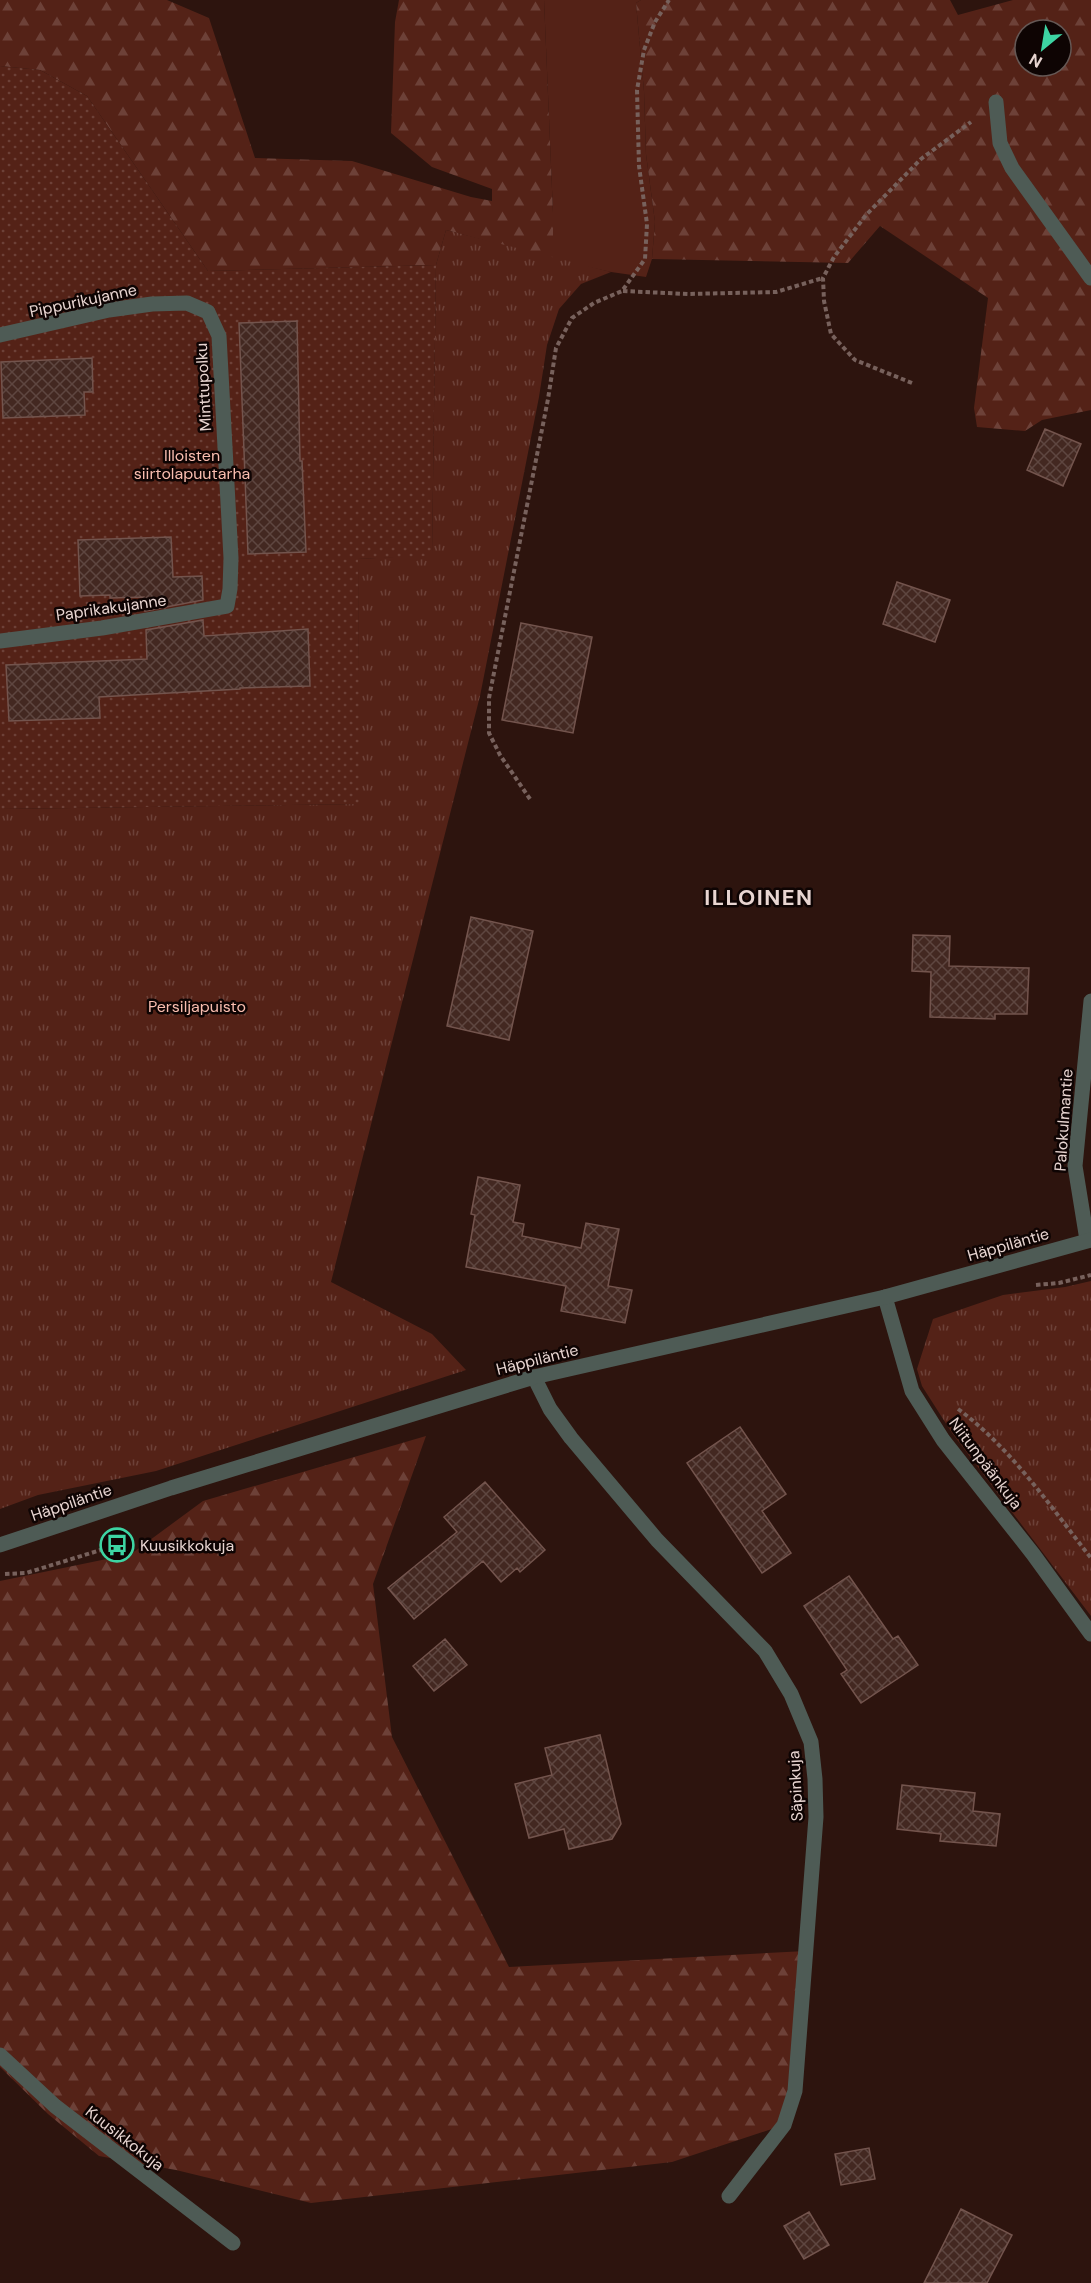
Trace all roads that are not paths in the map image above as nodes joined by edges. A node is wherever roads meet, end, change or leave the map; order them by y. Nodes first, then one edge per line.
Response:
1 (996, 102) road end
2 (1091, 278) edge
3 (207, 312) joint
4 (0, 335) edge
5 (227, 606) joint
6 (0, 641) edge
7 (1091, 1001) edge
8 (1089, 1240) edge
9 (885, 1297) junction
10 (534, 1377) junction
11 (0, 1545) edge
12 (1091, 1634) edge
13 (0, 2055) edge
14 (729, 2196) dead end
15 (233, 2243) dead end

1 - 2 street
3 - 4 street, Pippurikujanne
3 - 5 street, Minttupolku
5 - 6 street, Paprikakujanne
7 - 8 street, Palokulmantie
8 - 9 street, Häppiläntie
9 - 10 street, Häppiläntie
9 - 12 street, Niitunpäänkuja
10 - 11 street, Häppiläntie
10 - 14 street, Säpinkuja
13 - 15 street, Kuusikkokuja

